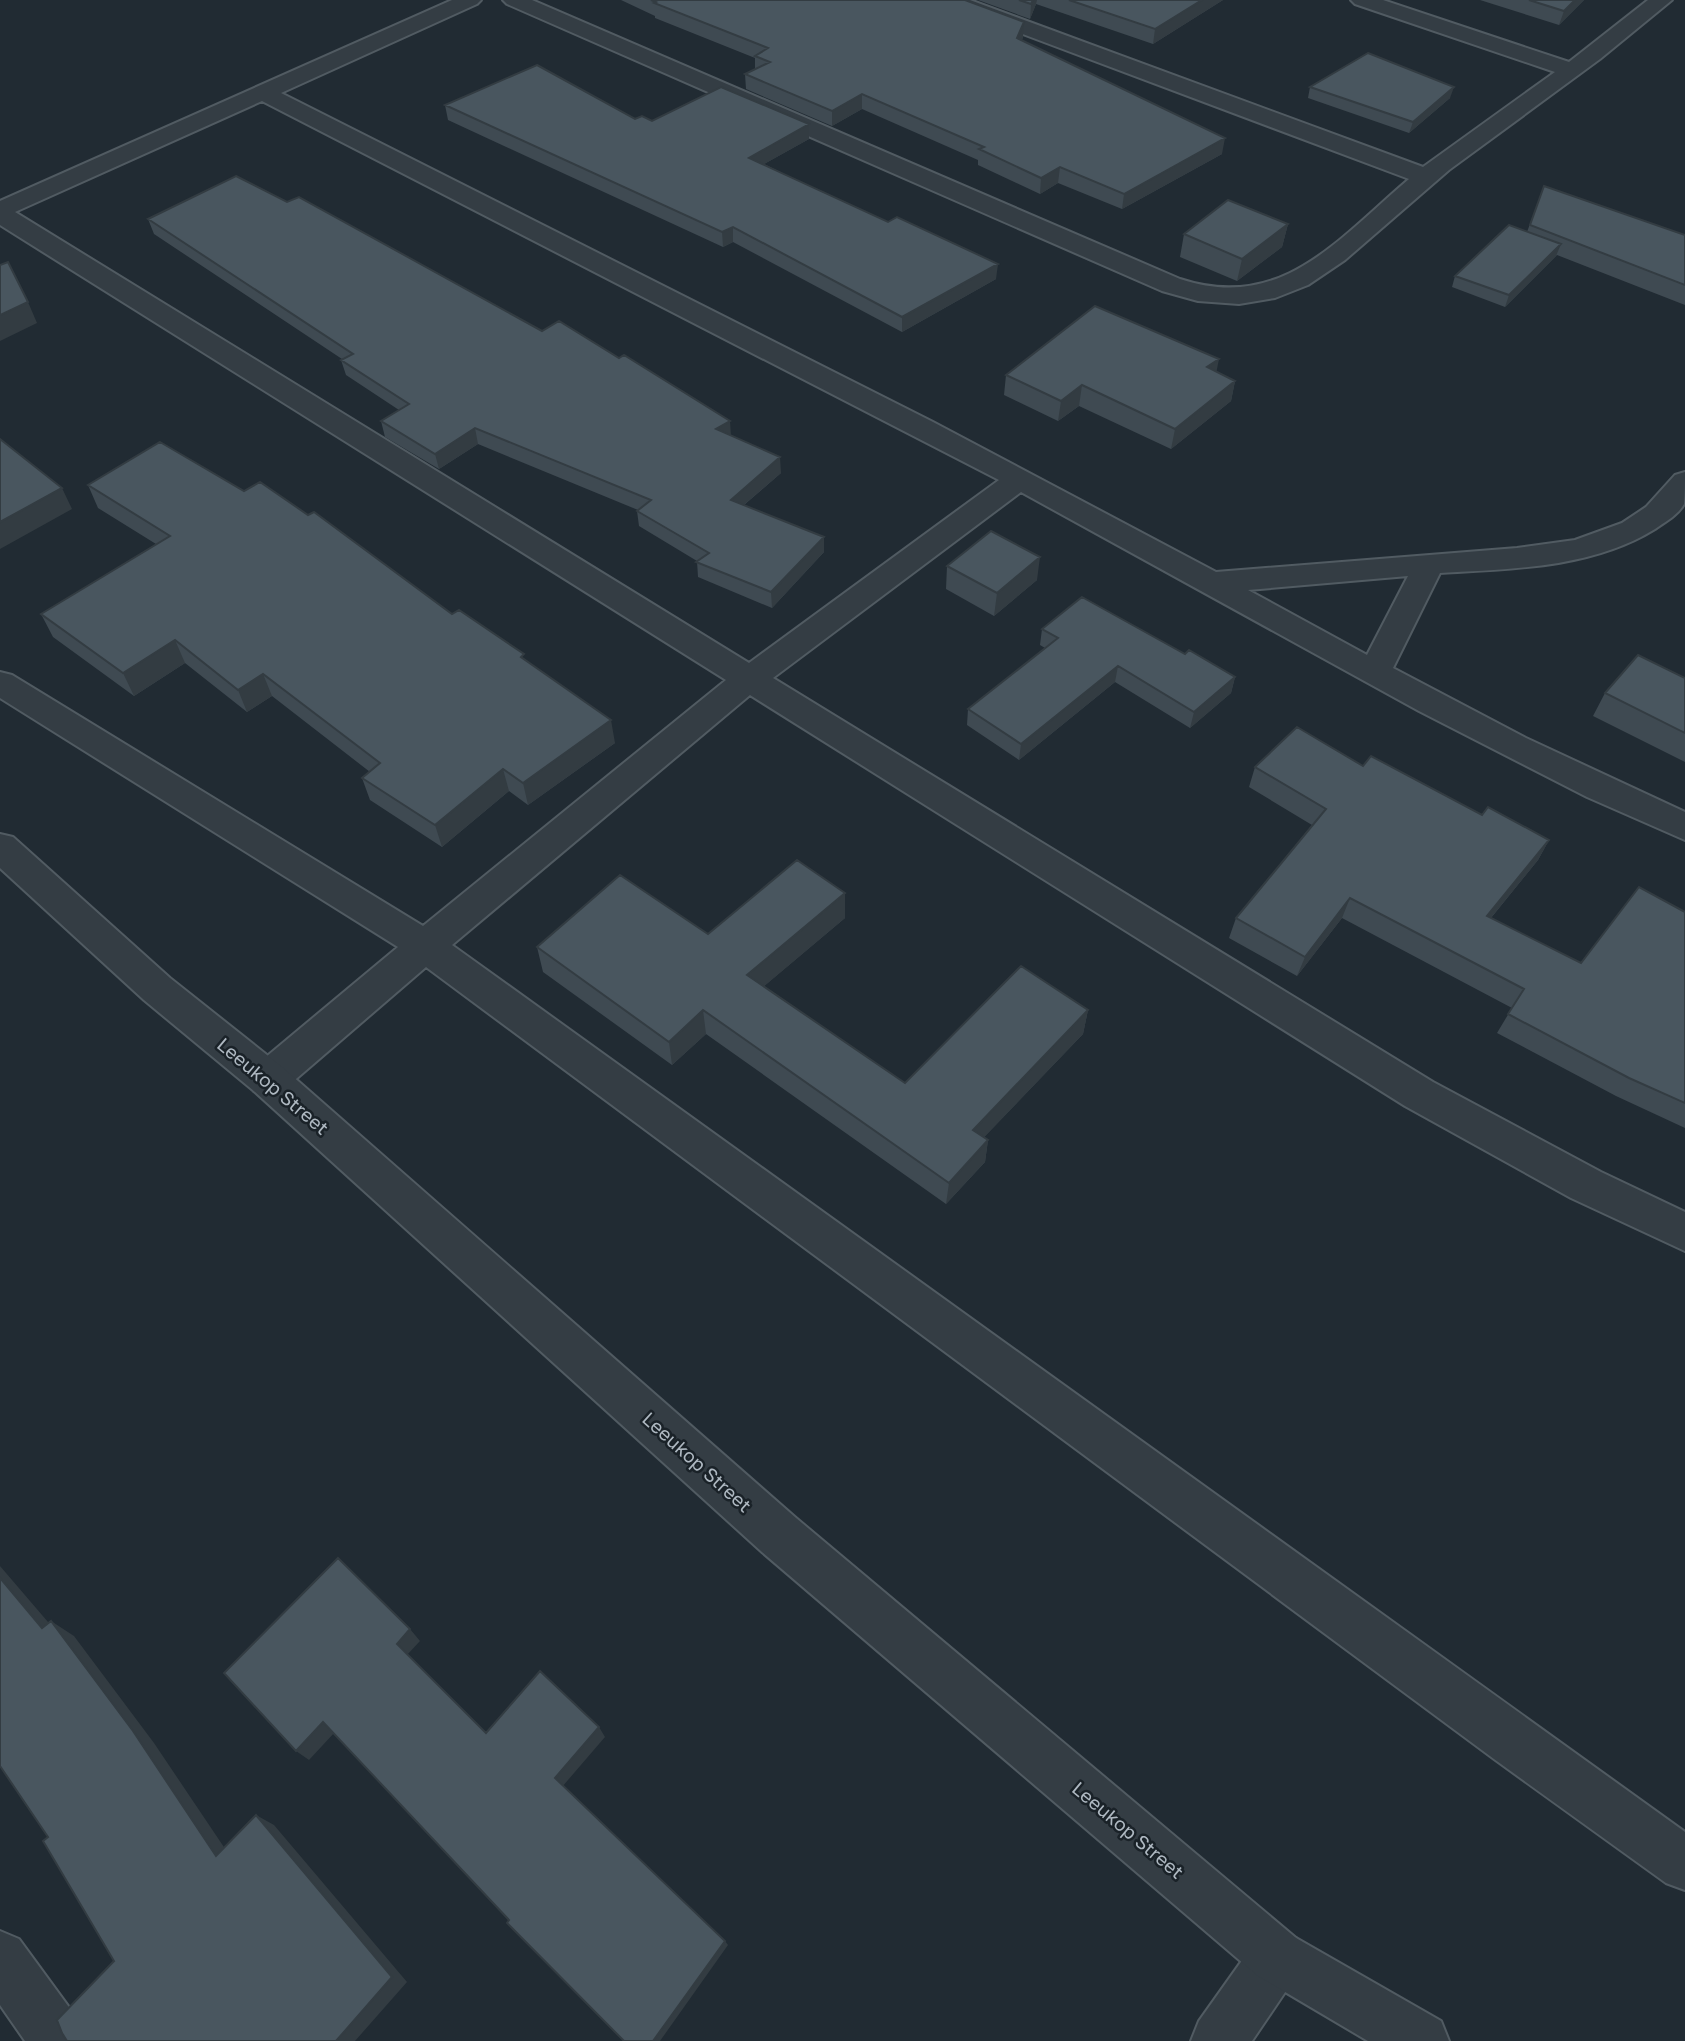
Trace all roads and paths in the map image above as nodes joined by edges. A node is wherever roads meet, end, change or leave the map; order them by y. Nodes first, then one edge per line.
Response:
1 (470, 0) edge
2 (514, 0) edge
3 (950, 0) edge
4 (1362, 0) edge
5 (1661, 0) edge
6 (1572, 70) junction
7 (265, 94) junction
8 (1426, 177) junction
9 (0, 212) edge
10 (1018, 479) junction
11 (1685, 481) edge
12 (1429, 564) junction
13 (1208, 583) junction
14 (1376, 671) junction
15 (749, 679) junction
16 (0, 682) edge
17 (1685, 827) edge
18 (0, 847) edge
19 (425, 946) junction
20 (268, 1079) junction
21 (1685, 1232) edge
22 (1685, 1864) edge
23 (1277, 1957) junction
24 (0, 1958) edge
25 (59, 2041) edge
26 (1219, 2041) edge
27 (1421, 2041) edge

1 - 7 street
2 - 8 street
3 - 8 street
4 - 6 street
5 - 6 street
6 - 8 street
7 - 9 street
7 - 10 street
9 - 15 street
10 - 13 street
10 - 15 street
11 - 12 street
12 - 13 street
12 - 14 street
13 - 14 street
14 - 17 street
15 - 19 street
15 - 21 street
16 - 19 street
18 - 20 street, Leeukop Street
19 - 20 street
19 - 22 street
20 - 23 street, Leeukop Street
23 - 26 street
23 - 27 street, Leeukop Street
24 - 25 street

